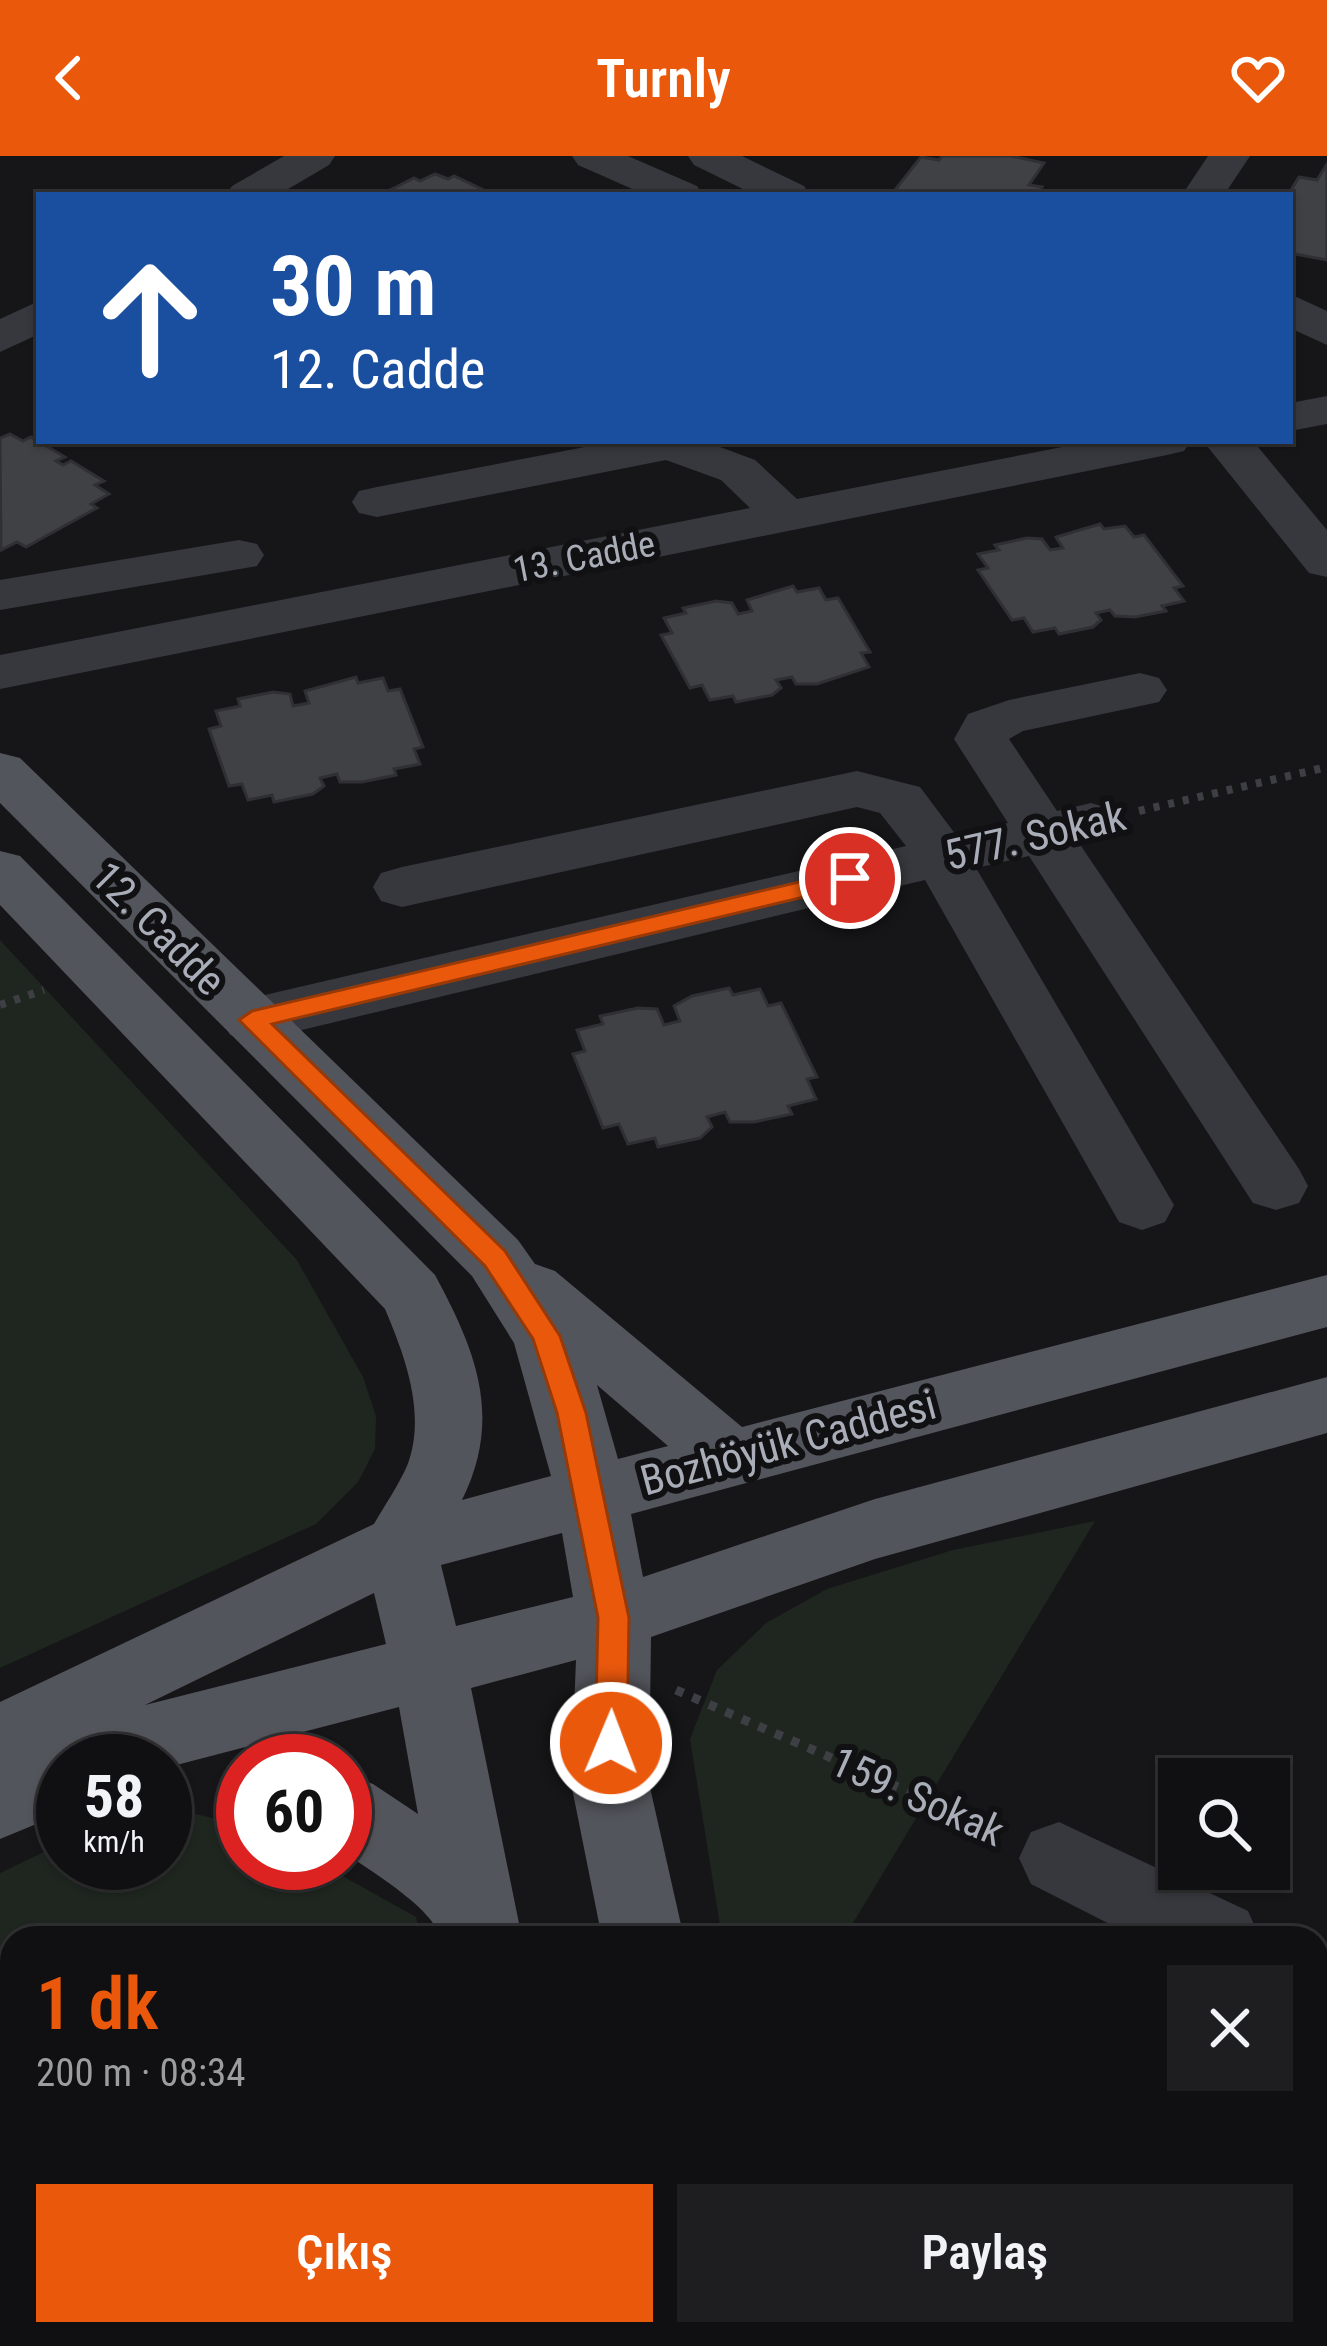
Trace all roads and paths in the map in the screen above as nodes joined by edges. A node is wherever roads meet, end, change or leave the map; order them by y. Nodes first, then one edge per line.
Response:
1 (314, 156) edge
2 (593, 156) edge
3 (709, 156) edge
4 (1229, 156) edge
5 (252, 192) edge
6 (675, 192) edge
7 (783, 192) edge
8 (1205, 192) edge
9 (36, 317) edge
10 (0, 338) edge
11 (1327, 410) edge
12 (1293, 416) edge
13 (1152, 444) edge
14 (1229, 444) edge
15 (377, 502) dead end
16 (786, 516) junction
17 (239, 555) dead end
18 (1327, 562) edge
19 (0, 595) edge
20 (0, 672) edge
21 (1140, 690) dead end
22 (1327, 766) edge
23 (0, 771) edge
24 (1067, 827) junction
25 (942, 857) junction
26 (0, 870) edge
27 (402, 887) dead end
28 (252, 1020) junction
29 (1276, 1186) dead end
30 (1142, 1205) dead end
31 (495, 1258) junction
32 (1327, 1301) edge
33 (1327, 1405) edge
34 (729, 1457) junction
35 (591, 1494) junction
36 (400, 1546) junction
37 (613, 1640) junction
38 (429, 1667) junction
39 (181, 1734) edge
40 (0, 1739) edge
41 (36, 1788) edge
42 (0, 1804) edge
43 (372, 1827) edge
44 (1059, 1858) joint
45 (478, 1923) edge
46 (640, 1926) edge
47 (1196, 1926) edge

1 - 5 street
2 - 6 street
3 - 7 street
4 - 8 street
9 - 10 street
11 - 12 street
13 - 16 street, 13. Cadde
14 - 18 street
15 - 16 street
16 - 20 street, 13. Cadde
17 - 19 street
21 - 24 street
22 - 24 path, 577. Sokak
23 - 28 main road, 12. Cadde
24 - 25 street, 577. Sokak
24 - 29 street
25 - 27 street
25 - 28 street, 577. Sokak
25 - 30 street
26 - 36 main road, 12. Cadde
28 - 31 main road, 12. Cadde
31 - 34 main road
31 - 35 main road, 12. Cadde
32 - 34 main road, Bozhöyük Caddesi
33 - 37 main road
34 - 35 main road, Bozhöyük Caddesi
35 - 36 main road, Bozhöyük Caddesi
35 - 37 main road, 12. Cadde
36 - 38 main road
36 - 40 main road, Bozhöyük Caddesi
37 - 38 main road
37 - 44 path, 159. Sokak
37 - 46 main road, 12. Cadde
38 - 39 main road
38 - 45 main road
41 - 42 main road
43 - 45 main road
44 - 47 street, 159. Sokak

